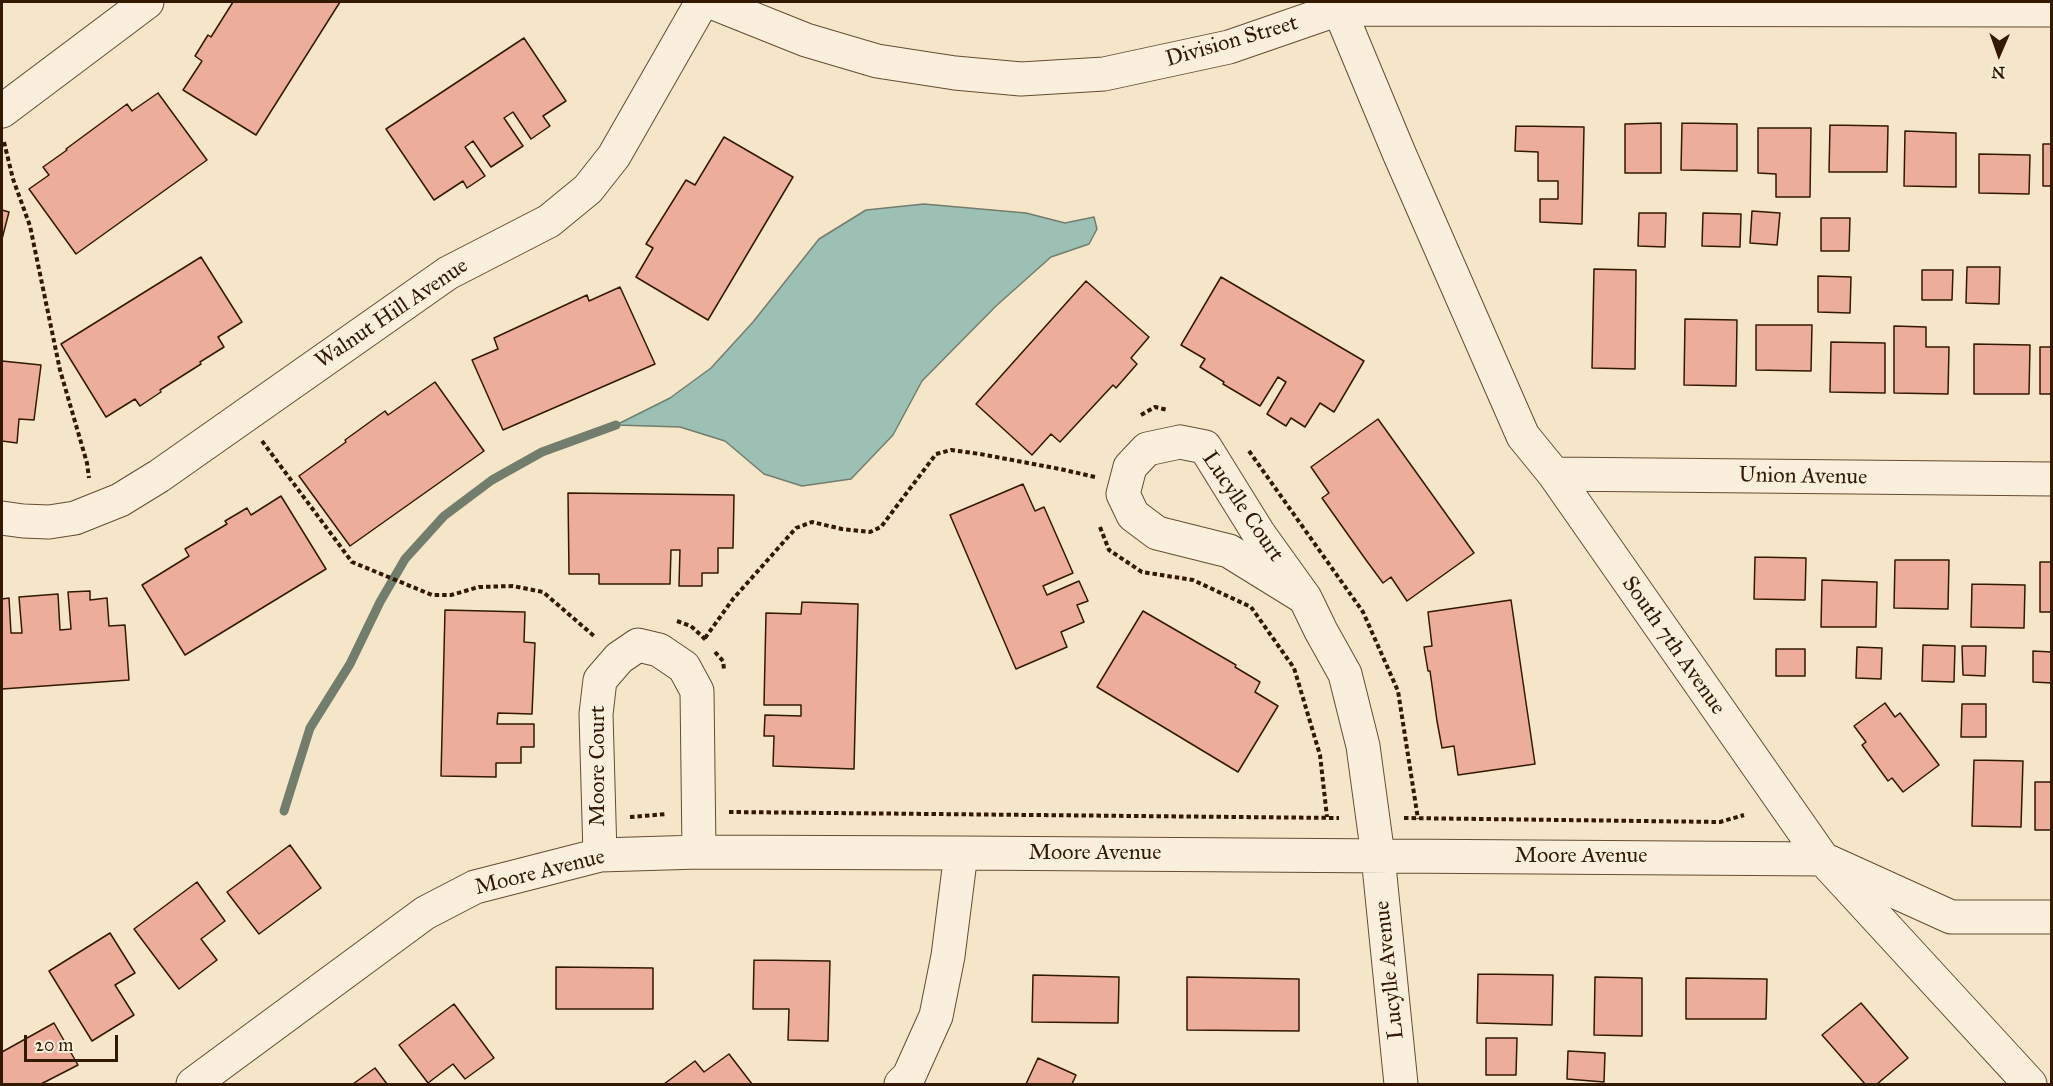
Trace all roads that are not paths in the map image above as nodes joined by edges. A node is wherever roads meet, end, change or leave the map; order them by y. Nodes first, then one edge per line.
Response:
1 (147, 2) edge
2 (702, 2) edge
3 (711, 2) edge
4 (1339, 5) edge
5 (2052, 10) edge
6 (2, 111) edge
7 (1554, 474) junction
8 (2052, 479) edge
9 (2, 518) edge
10 (1305, 598) junction
11 (699, 852) junction
12 (961, 853) junction
13 (600, 855) junction
14 (1378, 856) junction
15 (1823, 859) junction
16 (2052, 917) edge
17 (193, 1084) edge
18 (901, 1084) edge
19 (1401, 1084) edge
20 (2030, 1084) edge

1 - 6 street
2 - 9 street, Walnut Hill Avenue
3 - 4 street, Division Street
4 - 5 street, Division Street
4 - 7 street, South 7th Avenue
7 - 8 street, Union Avenue
7 - 15 street, South 7th Avenue
10 - 10 street, Lucylle Court
10 - 14 street, Lucylle Court
11 - 12 street, Moore Avenue
11 - 13 street, Moore Avenue
11 - 13 street, Moore Court
12 - 14 street, Moore Avenue
12 - 18 street
13 - 17 street, Moore Avenue
14 - 15 street, Moore Avenue
14 - 19 street, Lucylle Avenue
15 - 16 street, Moore Avenue
15 - 20 street, South 7th Avenue

